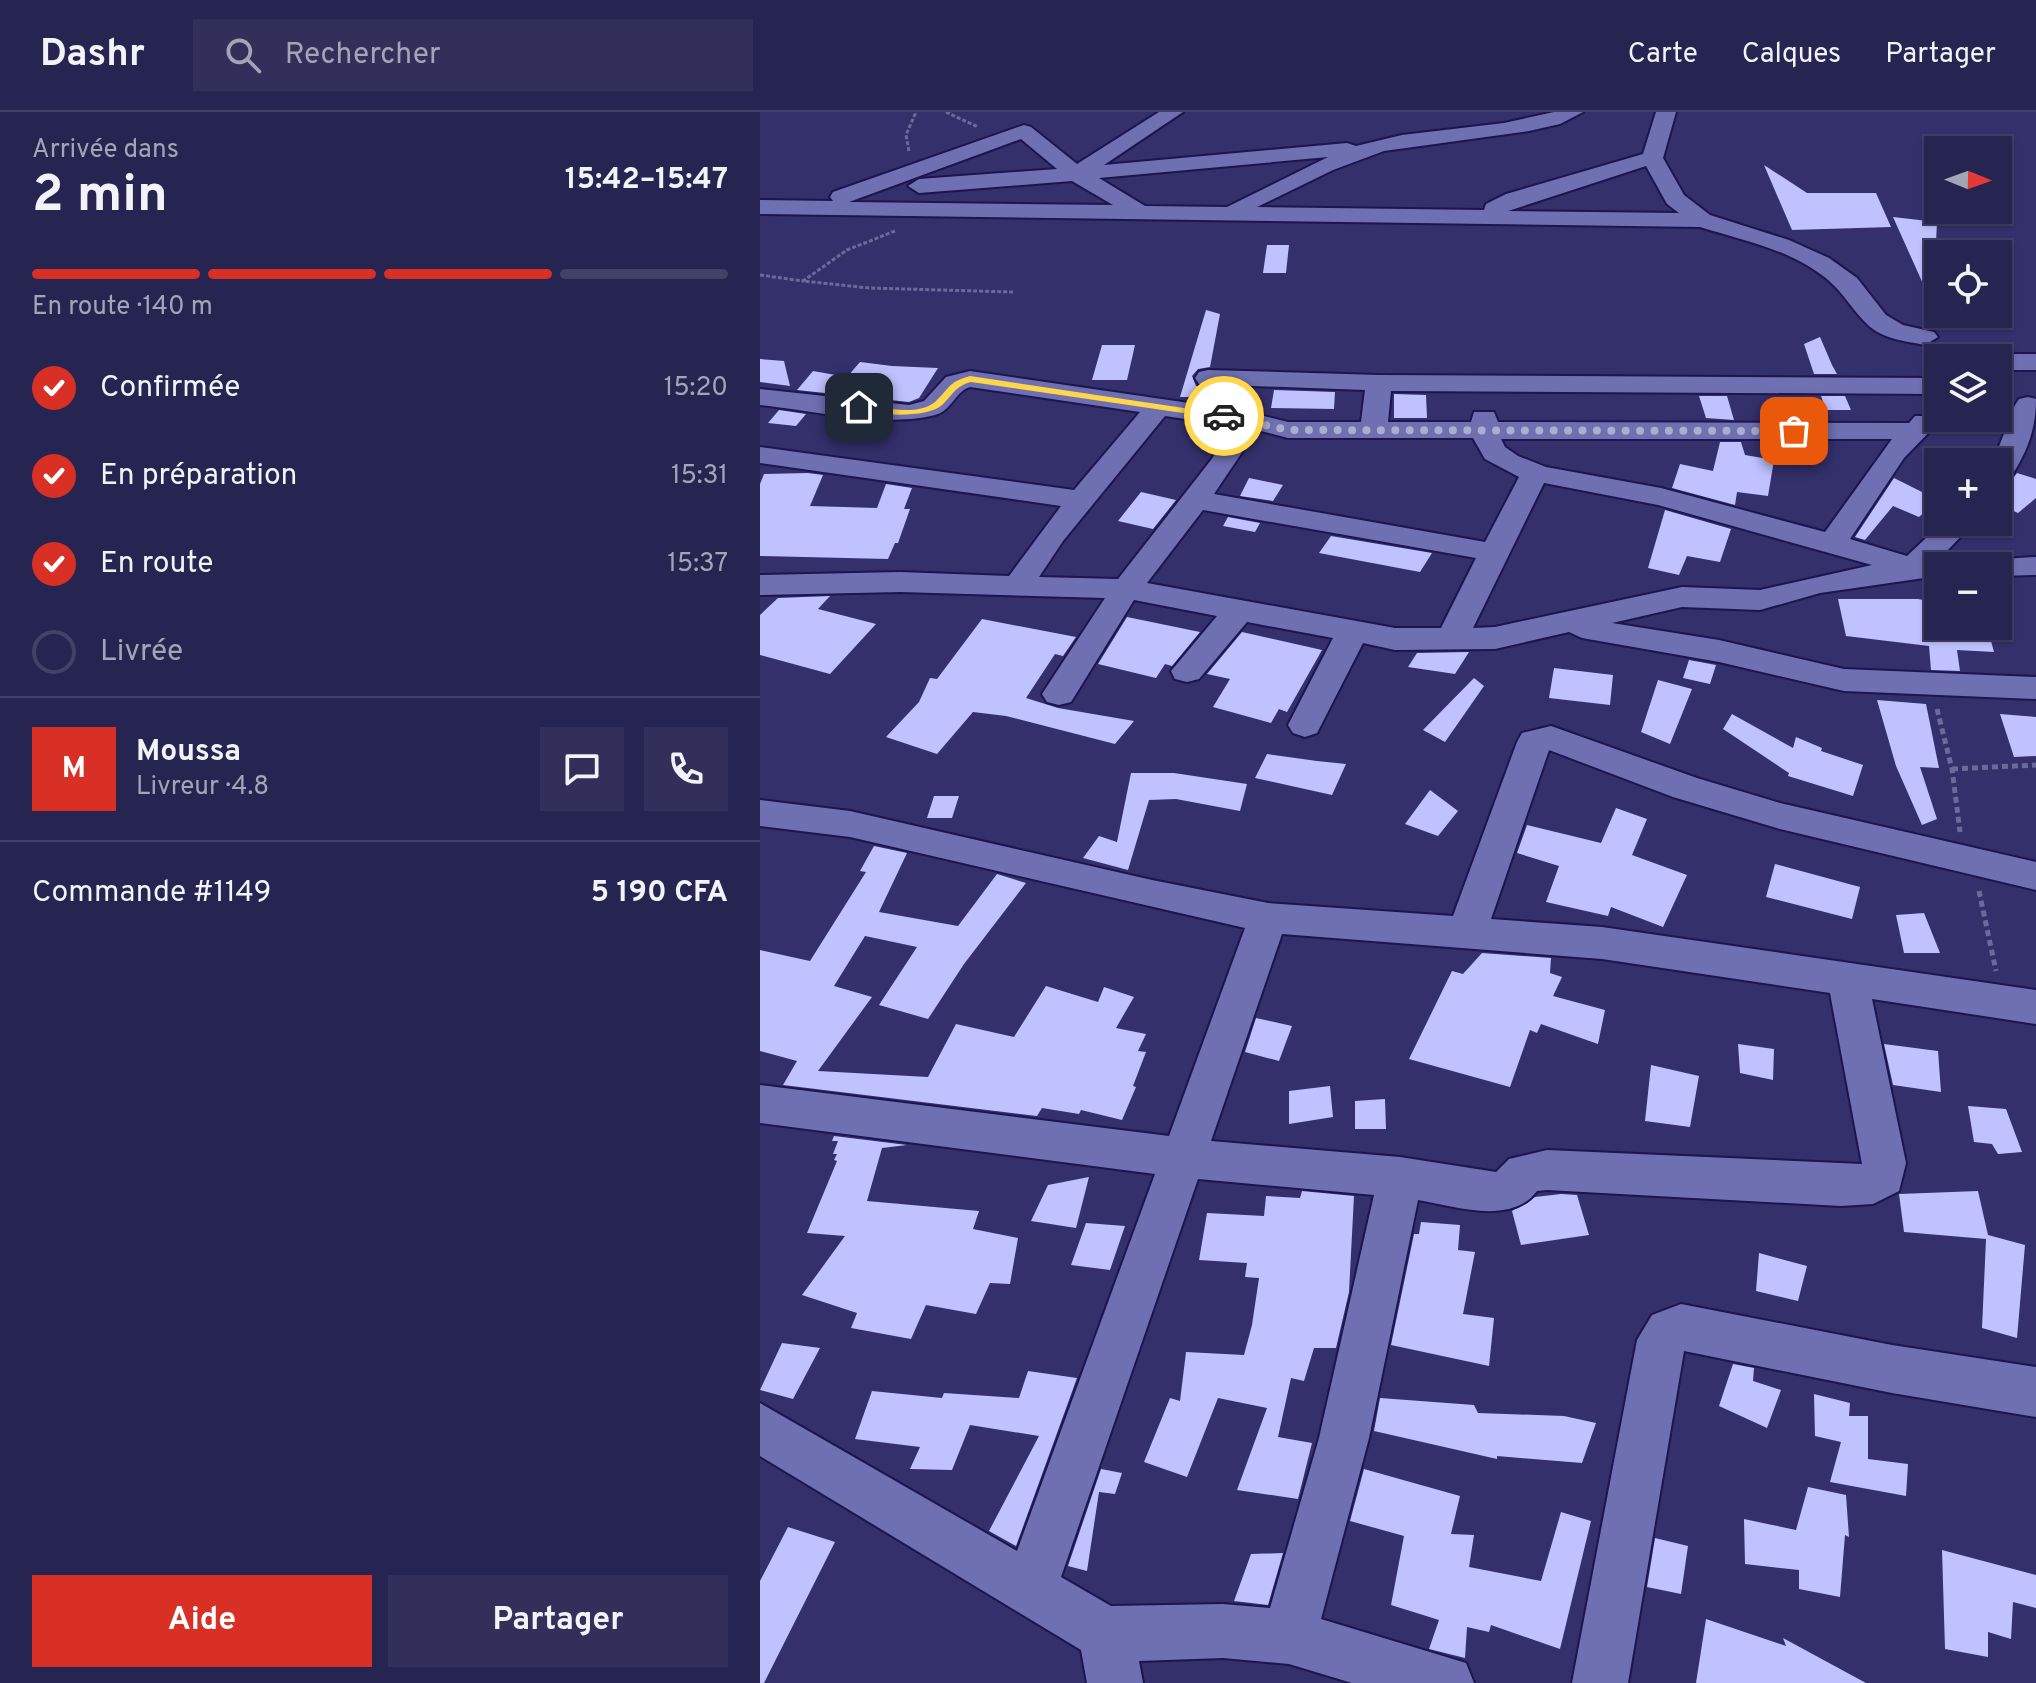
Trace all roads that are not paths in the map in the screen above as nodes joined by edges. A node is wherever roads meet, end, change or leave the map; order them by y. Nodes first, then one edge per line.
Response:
1 (1043, 112) edge
2 (1173, 112) edge
3 (1573, 112) edge
4 (1666, 112) edge
5 (1024, 131) junction
6 (1377, 146) junction
7 (1652, 158) junction
8 (1076, 174) junction
9 (1008, 180) junction
10 (859, 191) junction
11 (807, 206) junction
12 (760, 207) edge
13 (1227, 212) junction
14 (1140, 213) junction
15 (1481, 216) junction
16 (1702, 220) junction
17 (1925, 337) dead end
18 (2012, 362) edge
19 (2036, 362) edge
20 (1208, 378) dead end
21 (1379, 383) junction
22 (1482, 384) junction
23 (1924, 386) edge
24 (760, 397) edge
25 (2012, 401) edge
26 (2032, 406) edge
27 (1158, 407) junction
28 (1250, 420) junction
29 (1924, 422) edge
30 (1374, 430) junction
31 (1917, 431) junction
32 (1485, 432) junction
33 (2012, 453) edge
34 (760, 455) edge
35 (1535, 472) junction
36 (1081, 500) junction
37 (1196, 500) junction
38 (1833, 543) junction
39 (1492, 552) junction
40 (2036, 566) edge
41 (1924, 567) edge
42 (2012, 567) edge
43 (1924, 568) edge
44 (760, 585) edge
45 (1018, 585) junction
46 (1126, 589) junction
47 (1240, 609) junction
48 (1564, 625) junction
49 (1352, 633) junction
50 (1451, 639) junction
51 (1187, 671) dead end
52 (2036, 688) edge
53 (1059, 694) dead end
54 (1305, 725) dead end
55 (760, 813) edge
56 (2036, 876) edge
57 (1268, 918) junction
58 (1467, 932) junction
59 (1847, 977) junction
60 (2019, 1003) edge
61 (760, 1104) edge
62 (1184, 1158) junction
63 (1400, 1177) junction
64 (2036, 1392) edge
65 (760, 1428) edge
66 (1031, 1586) junction
67 (1289, 1637) junction
68 (1110, 1658) edge
69 (1446, 1683) edge
70 (1600, 1683) edge

1 - 5 street
2 - 8 street
3 - 6 street
4 - 7 street
5 - 8 street
5 - 9 street
5 - 10 street
6 - 8 street
6 - 13 street
7 - 15 street
7 - 16 street
8 - 9 street
8 - 14 street
9 - 10 street
10 - 11 street
11 - 12 street
11 - 14 street
13 - 14 street
13 - 15 street
15 - 16 street
16 - 17 street
18 - 19 street
20 - 21 street
21 - 22 street
21 - 30 street
22 - 23 street
22 - 32 street
24 - 27 street
25 - 26 street
26 - 33 street
27 - 28 street
27 - 36 street
28 - 30 street
28 - 37 street
29 - 31 street
30 - 32 street
31 - 32 street
31 - 38 street
32 - 35 street
34 - 36 street
35 - 38 street
35 - 39 street
36 - 45 street
37 - 39 street
37 - 46 street
38 - 41 street
39 - 50 street
40 - 42 street
43 - 48 street
44 - 45 street
45 - 46 street
46 - 47 street
46 - 53 street
47 - 49 street
47 - 51 street
48 - 50 street
48 - 52 street
49 - 50 street
49 - 54 street
55 - 57 street
56 - 58 street
57 - 58 street
57 - 62 street
58 - 59 street
59 - 60 street
59 - 63 street
61 - 62 street
62 - 63 street
62 - 66 street
63 - 67 street
64 - 70 street
65 - 66 street
66 - 68 street
67 - 68 street
67 - 69 street

